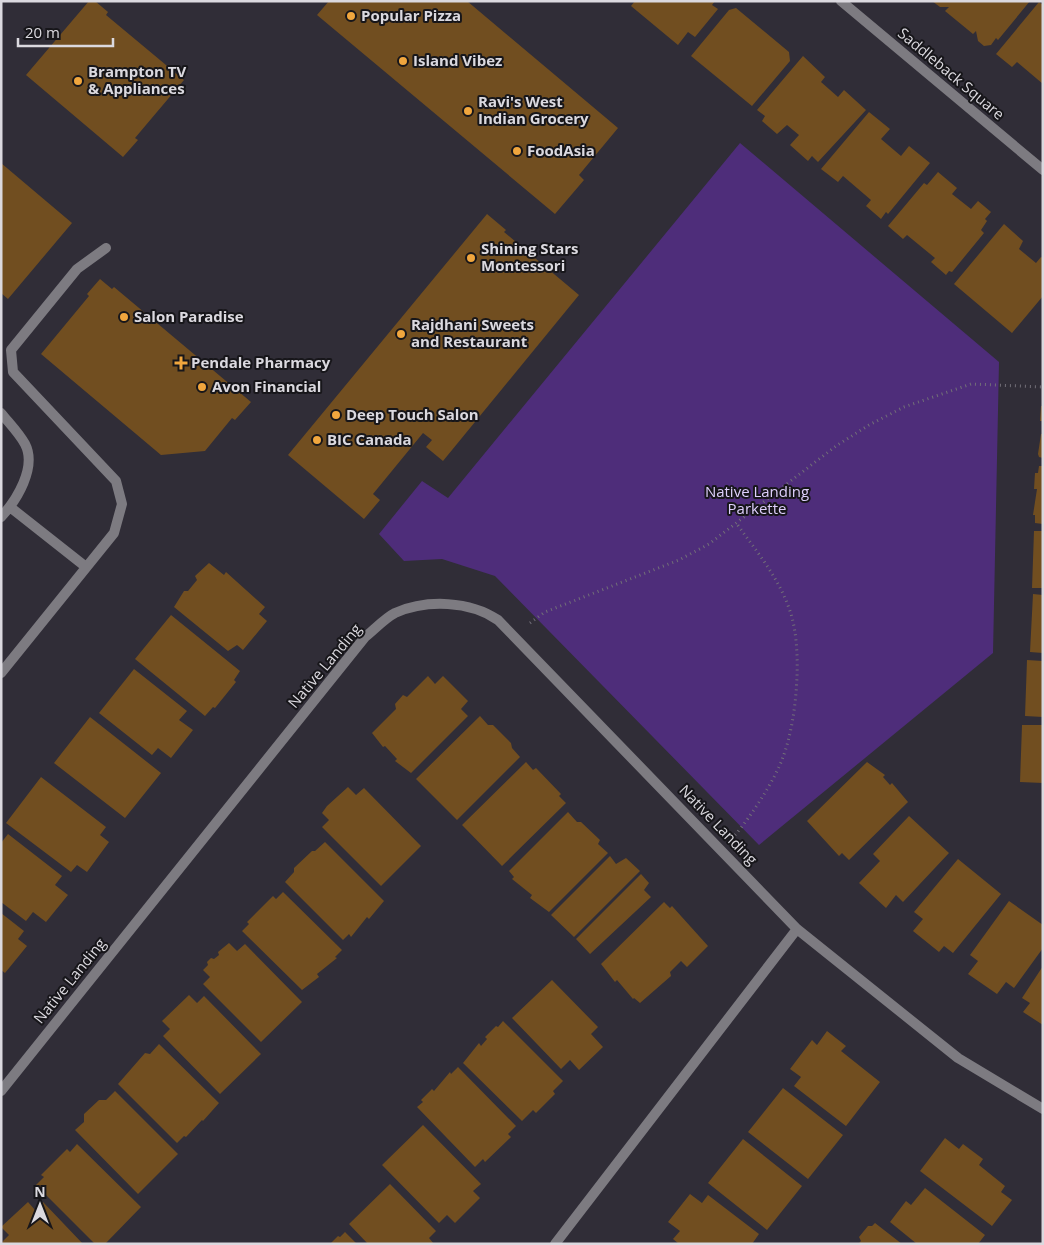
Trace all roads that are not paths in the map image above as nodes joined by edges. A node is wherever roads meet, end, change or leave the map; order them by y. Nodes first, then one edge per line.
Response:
1 (841, 1) edge
2 (1043, 170) edge
3 (106, 248) dead end
4 (1, 413) edge
5 (10, 507) junction
6 (1, 517) edge
7 (86, 567) junction
8 (1, 673) edge
9 (797, 929) junction
10 (1, 1092) edge
11 (1043, 1109) edge
12 (555, 1244) edge

1 - 2 street, Saddleback Square
3 - 7 street
4 - 5 street
5 - 6 street
5 - 7 street
7 - 8 street
9 - 10 street, Native Landing
9 - 11 street, Native Landing
9 - 12 street

